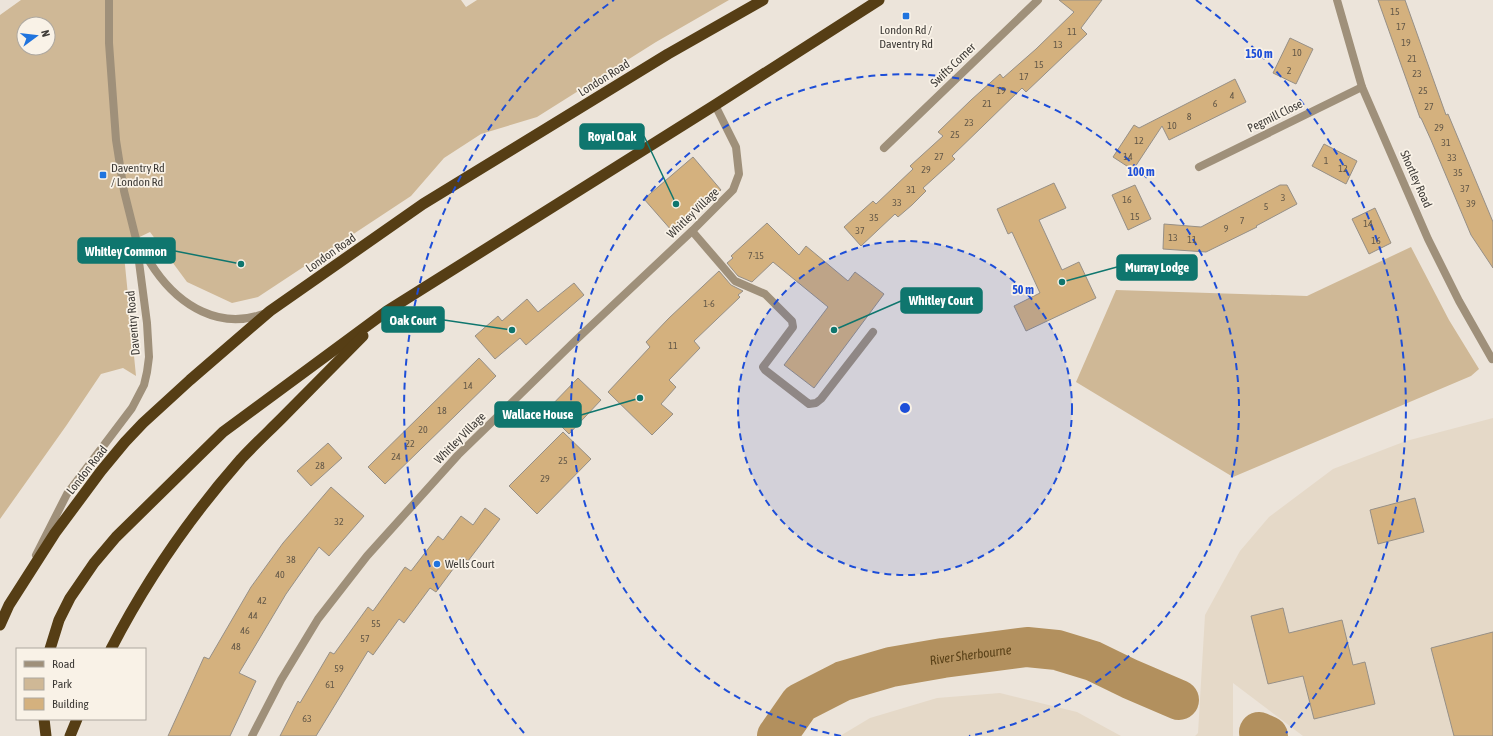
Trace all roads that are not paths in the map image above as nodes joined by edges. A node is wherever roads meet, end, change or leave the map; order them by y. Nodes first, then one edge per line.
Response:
1 (110, 0) edge
2 (763, 0) edge
3 (879, 0) edge
4 (1038, 0) edge
5 (1337, 0) edge
6 (1362, 87) junction
7 (715, 105) junction
8 (884, 148) dead end
9 (1199, 167) dead end
10 (692, 232) junction
11 (136, 239) junction
12 (270, 311) junction
13 (387, 311) junction
14 (873, 332) dead end
15 (1492, 359) edge
16 (9, 605) junction
17 (0, 625) edge
18 (50, 648) edge
19 (112, 648) edge
20 (44, 720) edge
21 (77, 720) edge
22 (46, 736) edge
23 (70, 736) edge
24 (252, 736) edge

1 - 11 street, Daventry Road
2 - 12 highway, London Road
3 - 7 highway
4 - 8 street, Swifts Corner
5 - 6 street, Shortley Road
6 - 9 street, Pegmill Close
6 - 15 street, Shortley Road
7 - 10 street, Whitley Village
7 - 13 highway
10 - 14 street
10 - 24 street, Whitley Village
11 - 12 street, Daventry Road
11 - 16 street, Daventry Road
12 - 16 highway, London Road
13 - 18 highway
13 - 19 highway
16 - 17 highway, London Road
20 - 22 highway
21 - 23 highway

